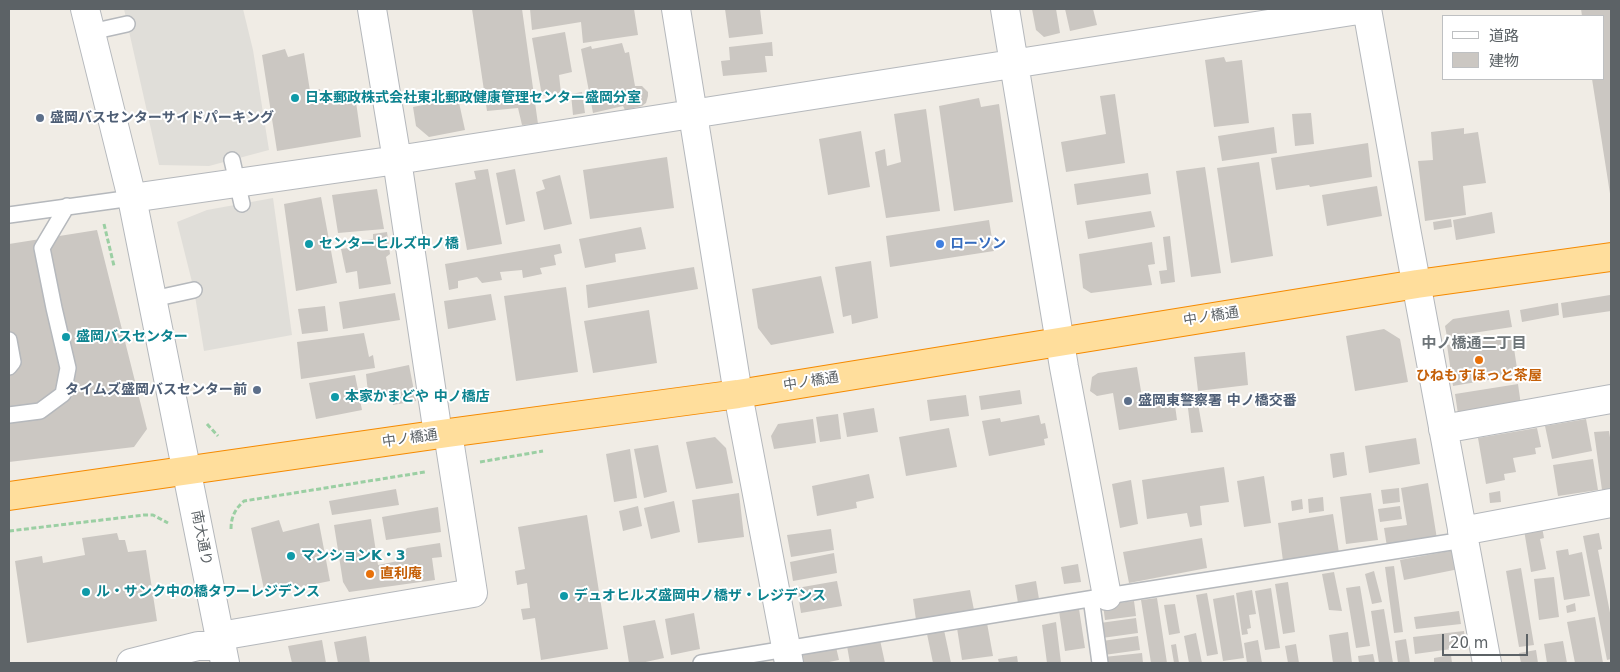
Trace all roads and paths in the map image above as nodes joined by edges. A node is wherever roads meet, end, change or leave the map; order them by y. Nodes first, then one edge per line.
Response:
1 (372, 9) edge
2 (676, 9) edge
3 (1005, 9) edge
4 (1366, 9) edge
5 (88, 21) edge
6 (127, 24) dead end
7 (1014, 64) junction
8 (693, 114) junction
9 (397, 160) junction
10 (132, 198) junction
11 (67, 206) junction
12 (102, 215) dead end
13 (10, 216) edge
14 (1611, 257) edge
15 (116, 273) dead end
16 (1417, 284) junction
17 (194, 290) dead end
18 (153, 299) junction
19 (9, 340) edge
20 (1060, 341) junction
21 (9, 367) edge
22 (738, 394) junction
23 (1611, 399) edge
24 (9, 415) edge
25 (1443, 429) junction
26 (443, 434) junction
27 (188, 471) junction
28 (9, 496) edge
29 (1611, 503) edge
30 (173, 527) dead end
31 (9, 530) edge
32 (1463, 536) junction
33 (1101, 597) junction
34 (222, 649) edge
35 (788, 656) edge
36 (131, 663) edge
37 (701, 663) edge
38 (1100, 663) edge
39 (1487, 663) edge

1 - 9 street
2 - 8 street
3 - 7 street
4 - 7 street
4 - 16 street
5 - 6 lane
5 - 10 street, 南大通り
7 - 8 street
7 - 20 street
8 - 9 street
8 - 22 street
9 - 10 street
9 - 26 street
10 - 11 lane
10 - 18 street, 南大通り
11 - 13 lane
11 - 24 lane
12 - 15 path
14 - 16 highway, 中ノ橋通
16 - 20 highway, 中ノ橋通
16 - 25 street
17 - 18 lane
18 - 27 street, 南大通り
19 - 21 lane
20 - 22 highway, 中ノ橋通
20 - 33 street
22 - 26 highway, 中ノ橋通
22 - 35 street
23 - 25 street
25 - 32 street
26 - 27 highway, 中ノ橋通
26 - 34 street
27 - 28 highway, 中ノ橋通
27 - 34 street, 南大通り
29 - 32 street
30 - 31 path
32 - 33 lane
32 - 39 street
33 - 35 lane
33 - 38 lane
34 - 36 street
35 - 37 lane

